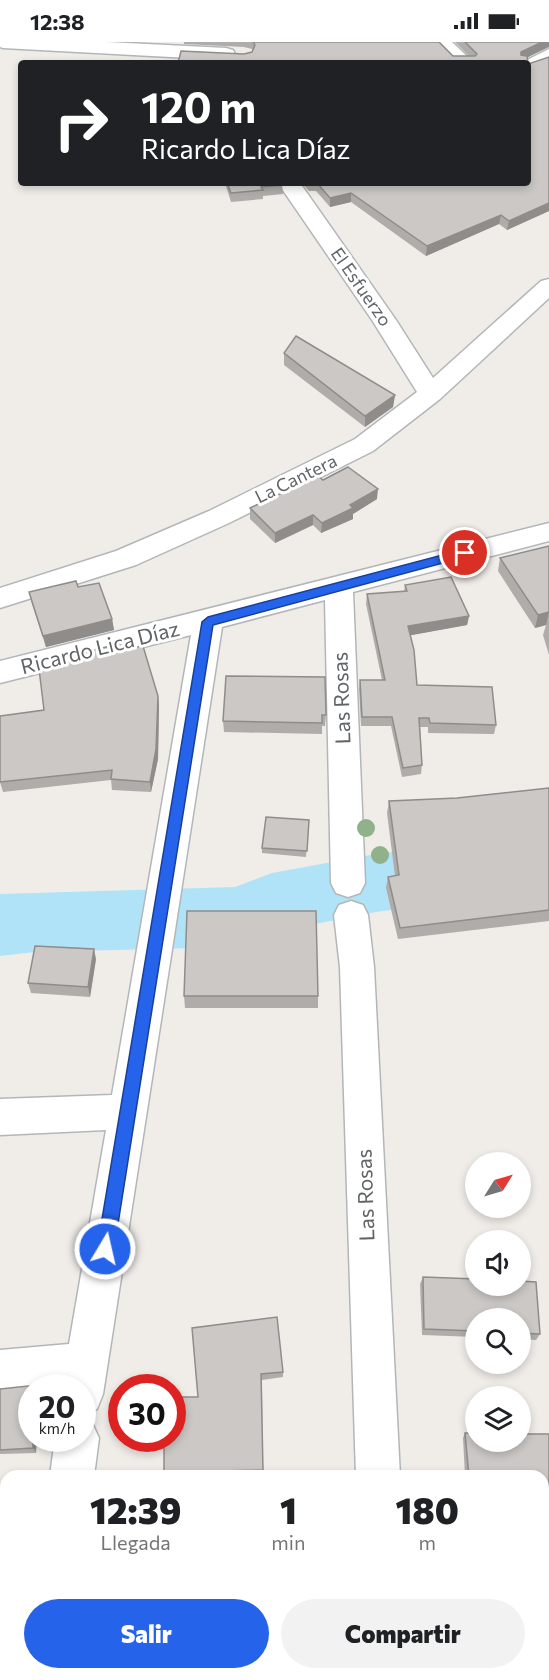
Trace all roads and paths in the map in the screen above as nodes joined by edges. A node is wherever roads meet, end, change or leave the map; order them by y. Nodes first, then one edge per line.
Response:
1 (3, 42) edge
2 (441, 42) edge
3 (241, 48) edge
4 (549, 55) edge
5 (462, 60) edge
6 (531, 64) edge
7 (291, 186) edge
8 (549, 286) edge
9 (431, 394) junction
10 (549, 532) edge
11 (339, 585) junction
12 (0, 598) edge
13 (208, 622) junction
14 (0, 672) edge
15 (128, 1112) junction
16 (0, 1117) edge
17 (0, 1371) edge
18 (32, 1374) edge
19 (85, 1374) edge
20 (75, 1452) edge
21 (73, 1470) edge
22 (378, 1470) edge

1 - 3 street
2 - 5 street
4 - 6 street
7 - 9 street, El Esfuerzo
8 - 9 street, La Cantera
9 - 12 street, La Cantera
10 - 11 street, Ricardo Lica Díaz
11 - 13 street, Ricardo Lica Díaz
11 - 22 street, Las Rosas
13 - 14 street, Ricardo Lica Díaz
13 - 15 street
15 - 16 street
15 - 19 street
17 - 18 street
20 - 21 street

